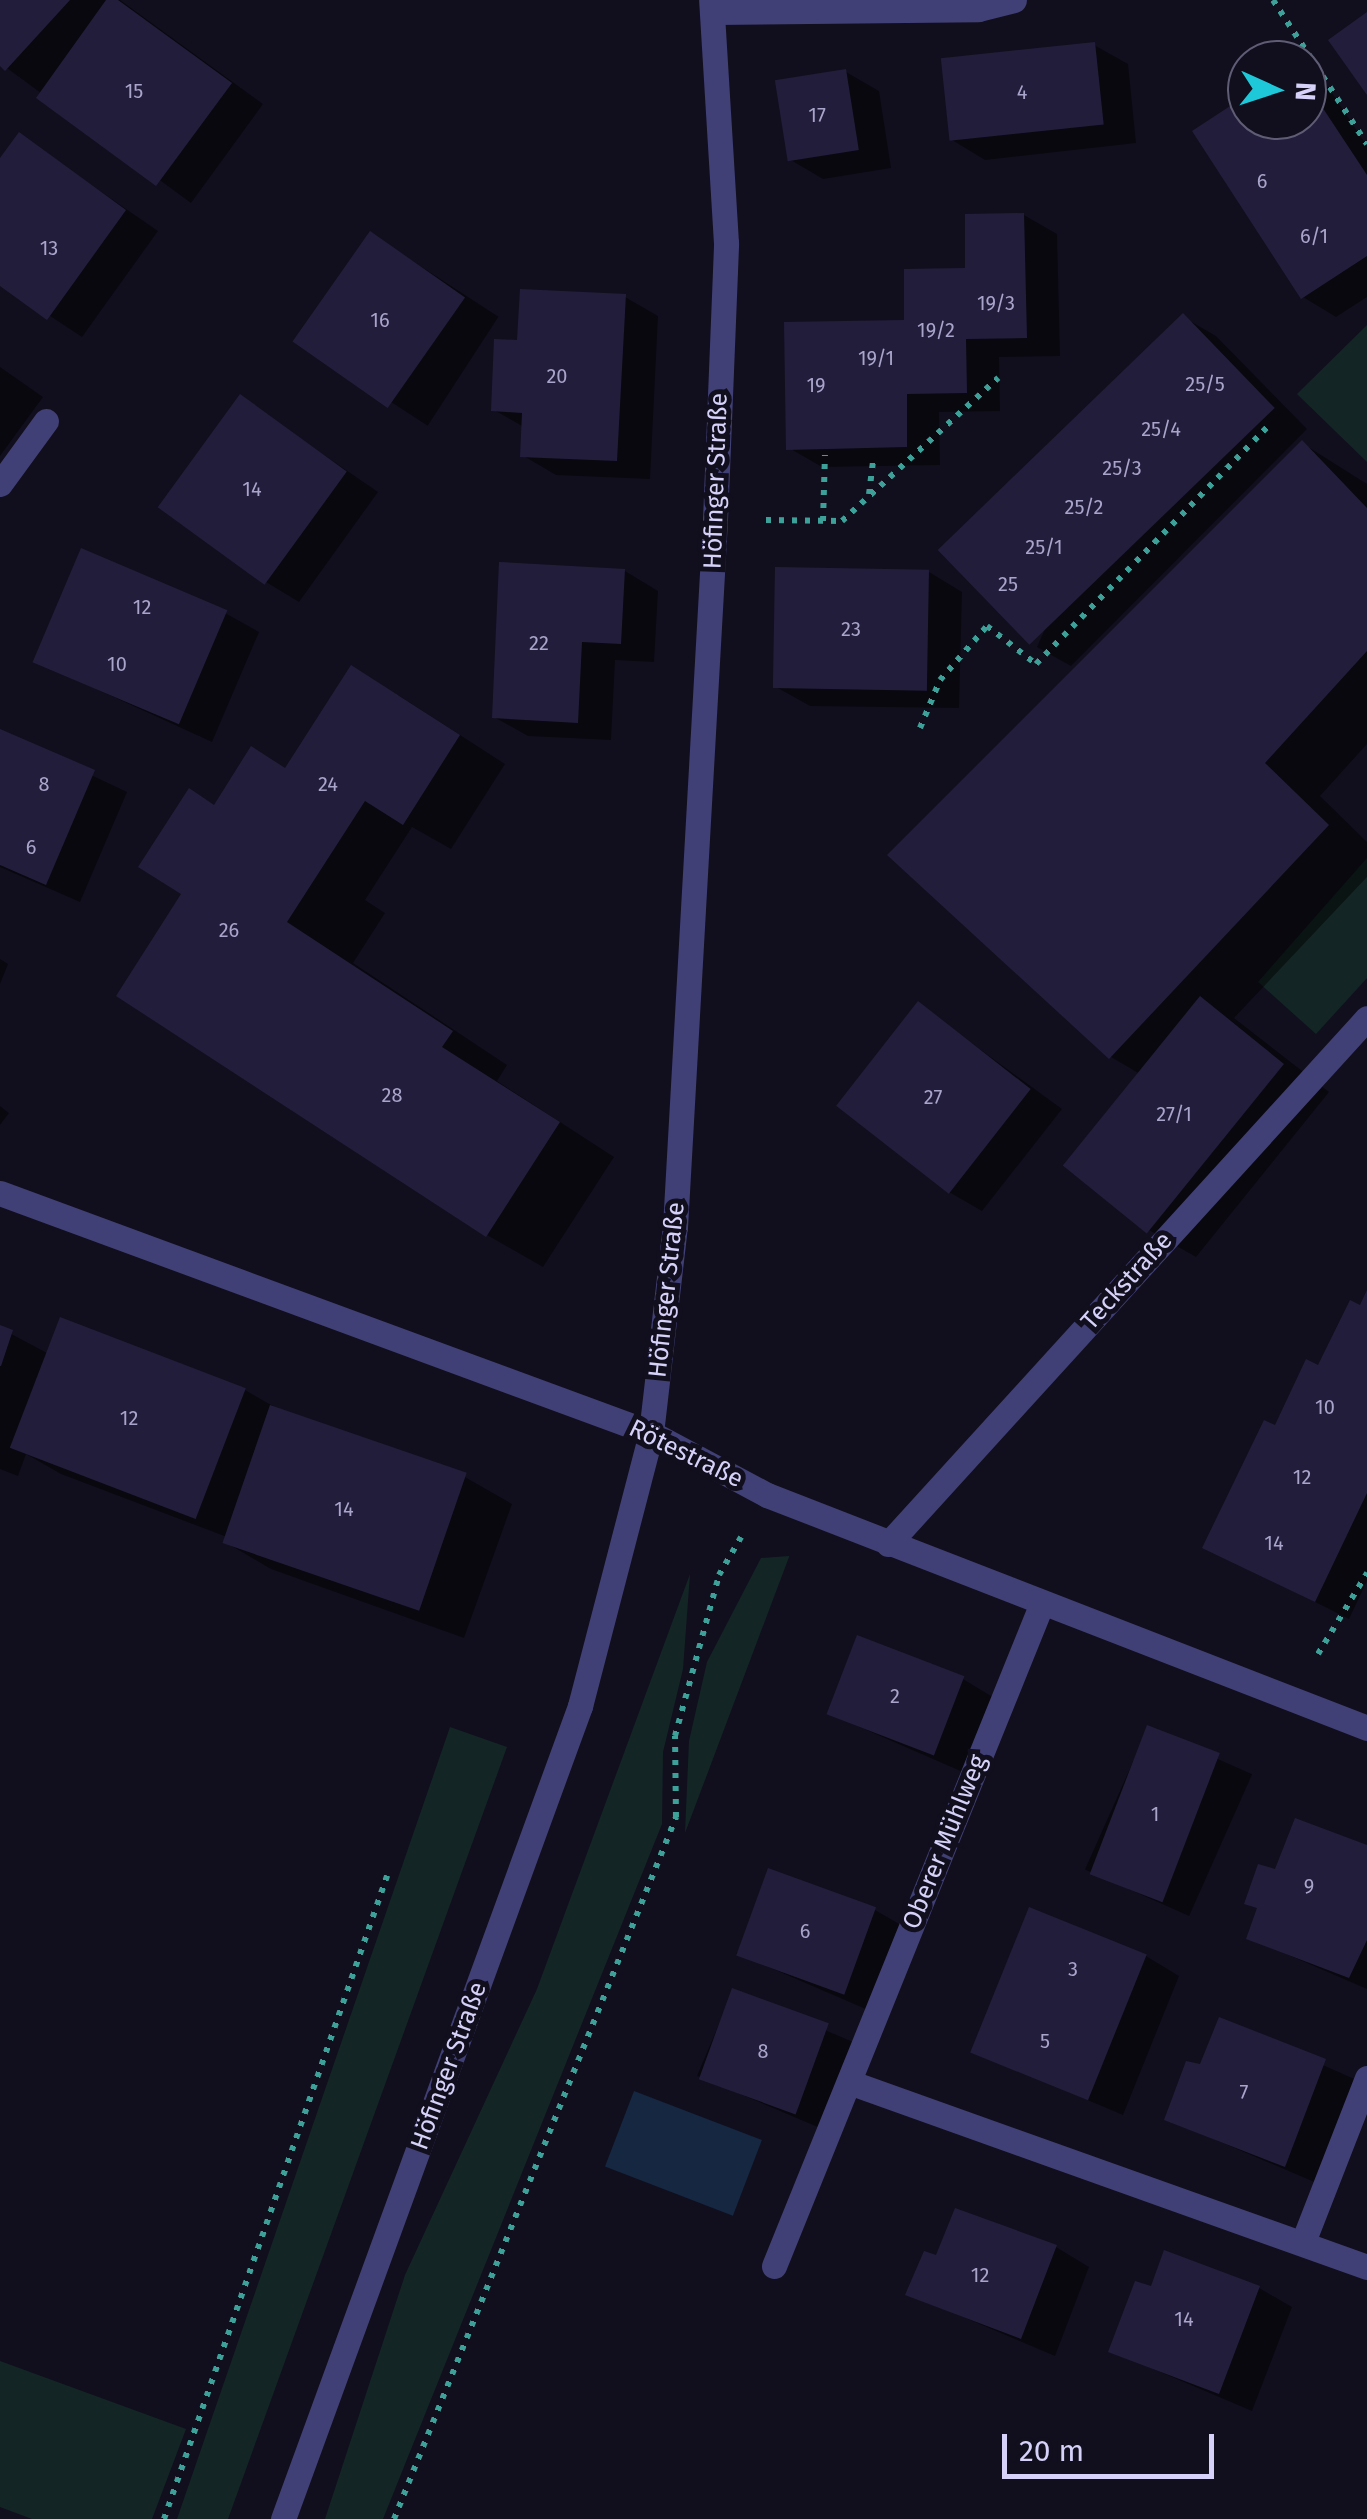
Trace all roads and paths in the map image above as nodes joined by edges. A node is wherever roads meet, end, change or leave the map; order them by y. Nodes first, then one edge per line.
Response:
1 (1014, 0) edge
2 (1272, 0) edge
3 (712, 6) edge
4 (1367, 144) edge
5 (998, 378) dead end
6 (46, 421) dead end
7 (1267, 427) dead end
8 (825, 455) dead end
9 (874, 456) dead end
10 (0, 484) edge
11 (869, 497) junction
12 (715, 520) junction
13 (823, 521) junction
14 (920, 728) dead end
15 (1367, 1018) edge
16 (0, 1193) edge
17 (651, 1433) junction
18 (767, 1495) junction
19 (888, 1544) junction
20 (1367, 1573) edge
21 (1042, 1603) junction
22 (1291, 1697) junction
23 (1367, 1728) edge
24 (387, 1876) dead end
25 (1367, 2078) edge
26 (849, 2082) junction
27 (1302, 2242) junction
28 (774, 2266) dead end
29 (1367, 2267) edge
30 (164, 2519) edge
31 (284, 2519) edge
32 (394, 2519) edge

1 - 3 street
2 - 4 path
3 - 12 street, Höfinger Straße
5 - 11 path
6 - 10 street
7 - 14 path
8 - 13 path
9 - 11 path
11 - 13 path
12 - 13 path
12 - 17 street, Höfinger Straße
15 - 19 street, Teckstraße
16 - 17 street, Rötestraße
17 - 18 street, Rötestraße
17 - 31 street, Höfinger Straße
18 - 19 street, Rötestraße
18 - 32 path
19 - 21 street, Rötestraße
20 - 22 path
21 - 22 street, Rötestraße
21 - 26 street, Oberer Mühlweg
22 - 23 street, Rötestraße
24 - 30 path
25 - 27 street
26 - 27 street
26 - 28 street, Oberer Mühlweg
27 - 29 street

